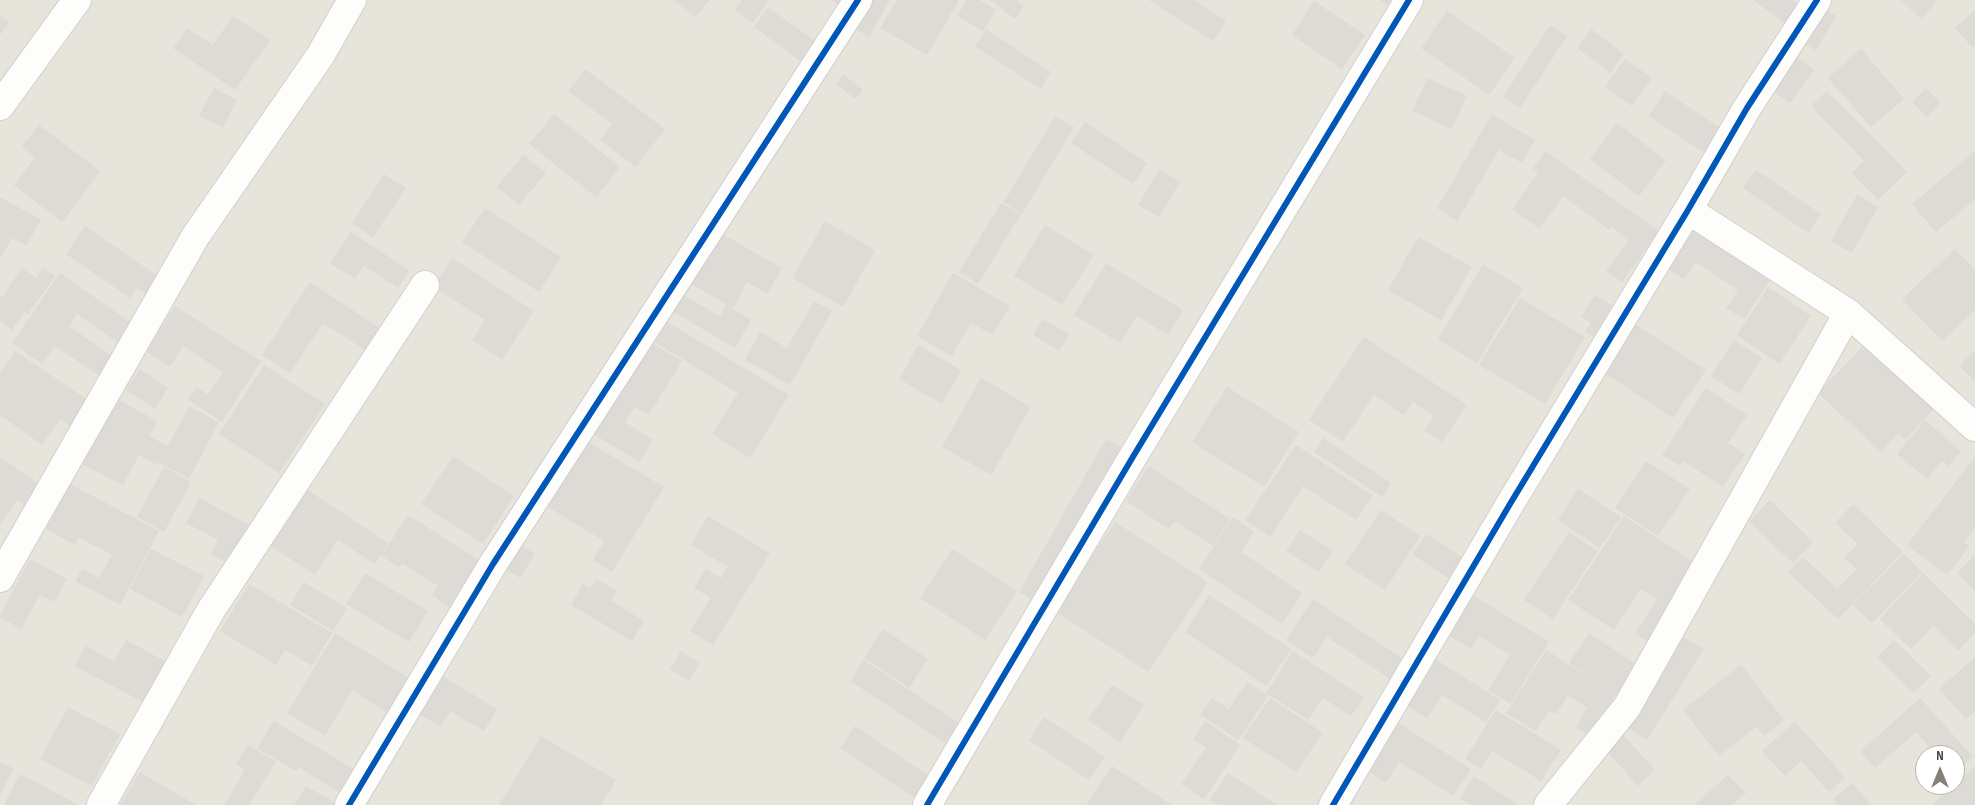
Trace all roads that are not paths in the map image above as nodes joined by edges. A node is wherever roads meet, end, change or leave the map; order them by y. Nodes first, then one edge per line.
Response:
1 (77, 0) edge
2 (352, 0) edge
3 (858, 0) edge
4 (1409, 0) edge
5 (1817, 0) edge
6 (0, 106) edge
7 (1688, 210) junction
8 (425, 285) dead end
9 (1848, 313) junction
10 (1975, 428) edge
11 (0, 578) edge
12 (101, 805) edge
13 (349, 805) edge
14 (926, 805) edge
15 (1333, 805) edge
16 (1548, 805) edge

1 - 6 street
2 - 11 street
3 - 13 street
4 - 14 street
5 - 7 street
7 - 9 street
7 - 15 street
8 - 12 street
9 - 10 street
9 - 16 street

